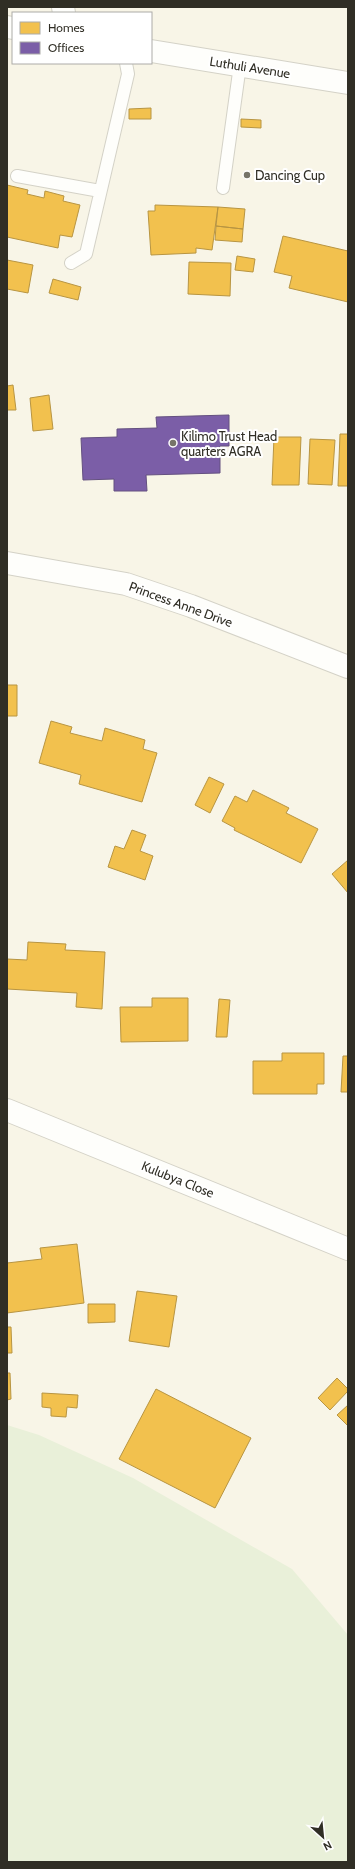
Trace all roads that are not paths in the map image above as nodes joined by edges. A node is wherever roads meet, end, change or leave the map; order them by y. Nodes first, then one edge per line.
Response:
1 (152, 51) edge
2 (126, 64) edge
3 (240, 65) junction
4 (348, 83) edge
5 (17, 176) dead end
6 (223, 188) dead end
7 (100, 191) junction
8 (71, 263) dead end
9 (7, 563) edge
10 (348, 666) edge
11 (7, 1110) edge
12 (348, 1249) edge

1 - 3 street, Luthuli Avenue
2 - 7 lane
3 - 4 street, Luthuli Avenue
3 - 6 lane
5 - 7 lane
7 - 8 lane
9 - 10 street, Princess Anne Drive
11 - 12 street, Kulubya Close

